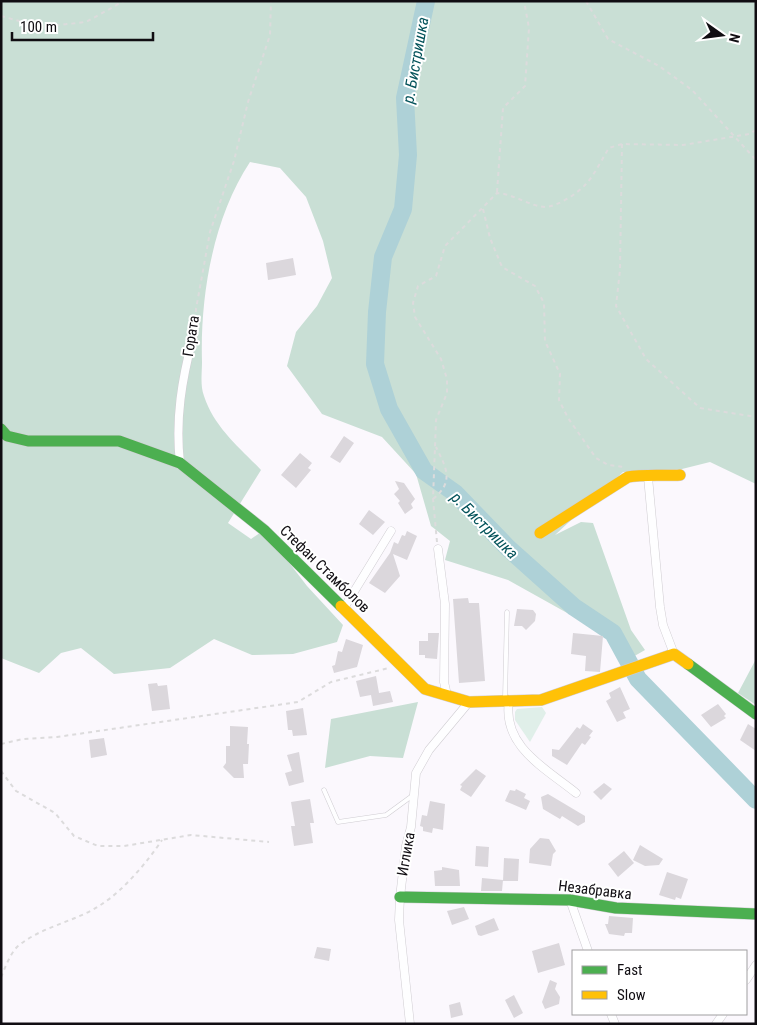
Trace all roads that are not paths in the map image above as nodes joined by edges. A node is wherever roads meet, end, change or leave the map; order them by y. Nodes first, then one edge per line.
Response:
1 (193, 337) road end
2 (1, 430) edge
3 (180, 463) junction
4 (680, 475) dead end
5 (648, 477) junction
6 (391, 531) dead end
7 (540, 532) dead end
8 (438, 549) road end
9 (344, 608) junction
10 (507, 612) dead end
11 (674, 654) junction
12 (447, 695) junction
13 (507, 701) junction
14 (469, 702) junction
15 (756, 714) edge
16 (324, 790) dead end
17 (576, 793) dead end
18 (412, 796) junction
19 (400, 897) junction
20 (570, 900) junction
21 (756, 914) edge
22 (588, 950) edge
23 (756, 965) edge
24 (747, 978) edge
25 (410, 1024) edge

1 - 3 street, Гората
2 - 3 street, Стефан Стамболов
3 - 9 street, Стефан Стамболов
4 - 5 street
5 - 7 street
5 - 11 street
6 - 9 street
8 - 12 street
9 - 12 street, Стефан Стамболов
10 - 13 lane
11 - 13 street, Стефан Стамболов
11 - 15 street
12 - 14 street, Стефан Стамболов
13 - 14 street, Стефан Стамболов
13 - 17 street
14 - 18 street, Иглика
16 - 18 lane
18 - 19 street, Иглика
19 - 20 street, Незабравка
19 - 25 street, Иглика
20 - 21 street, Незабравка
20 - 22 street
23 - 24 street

